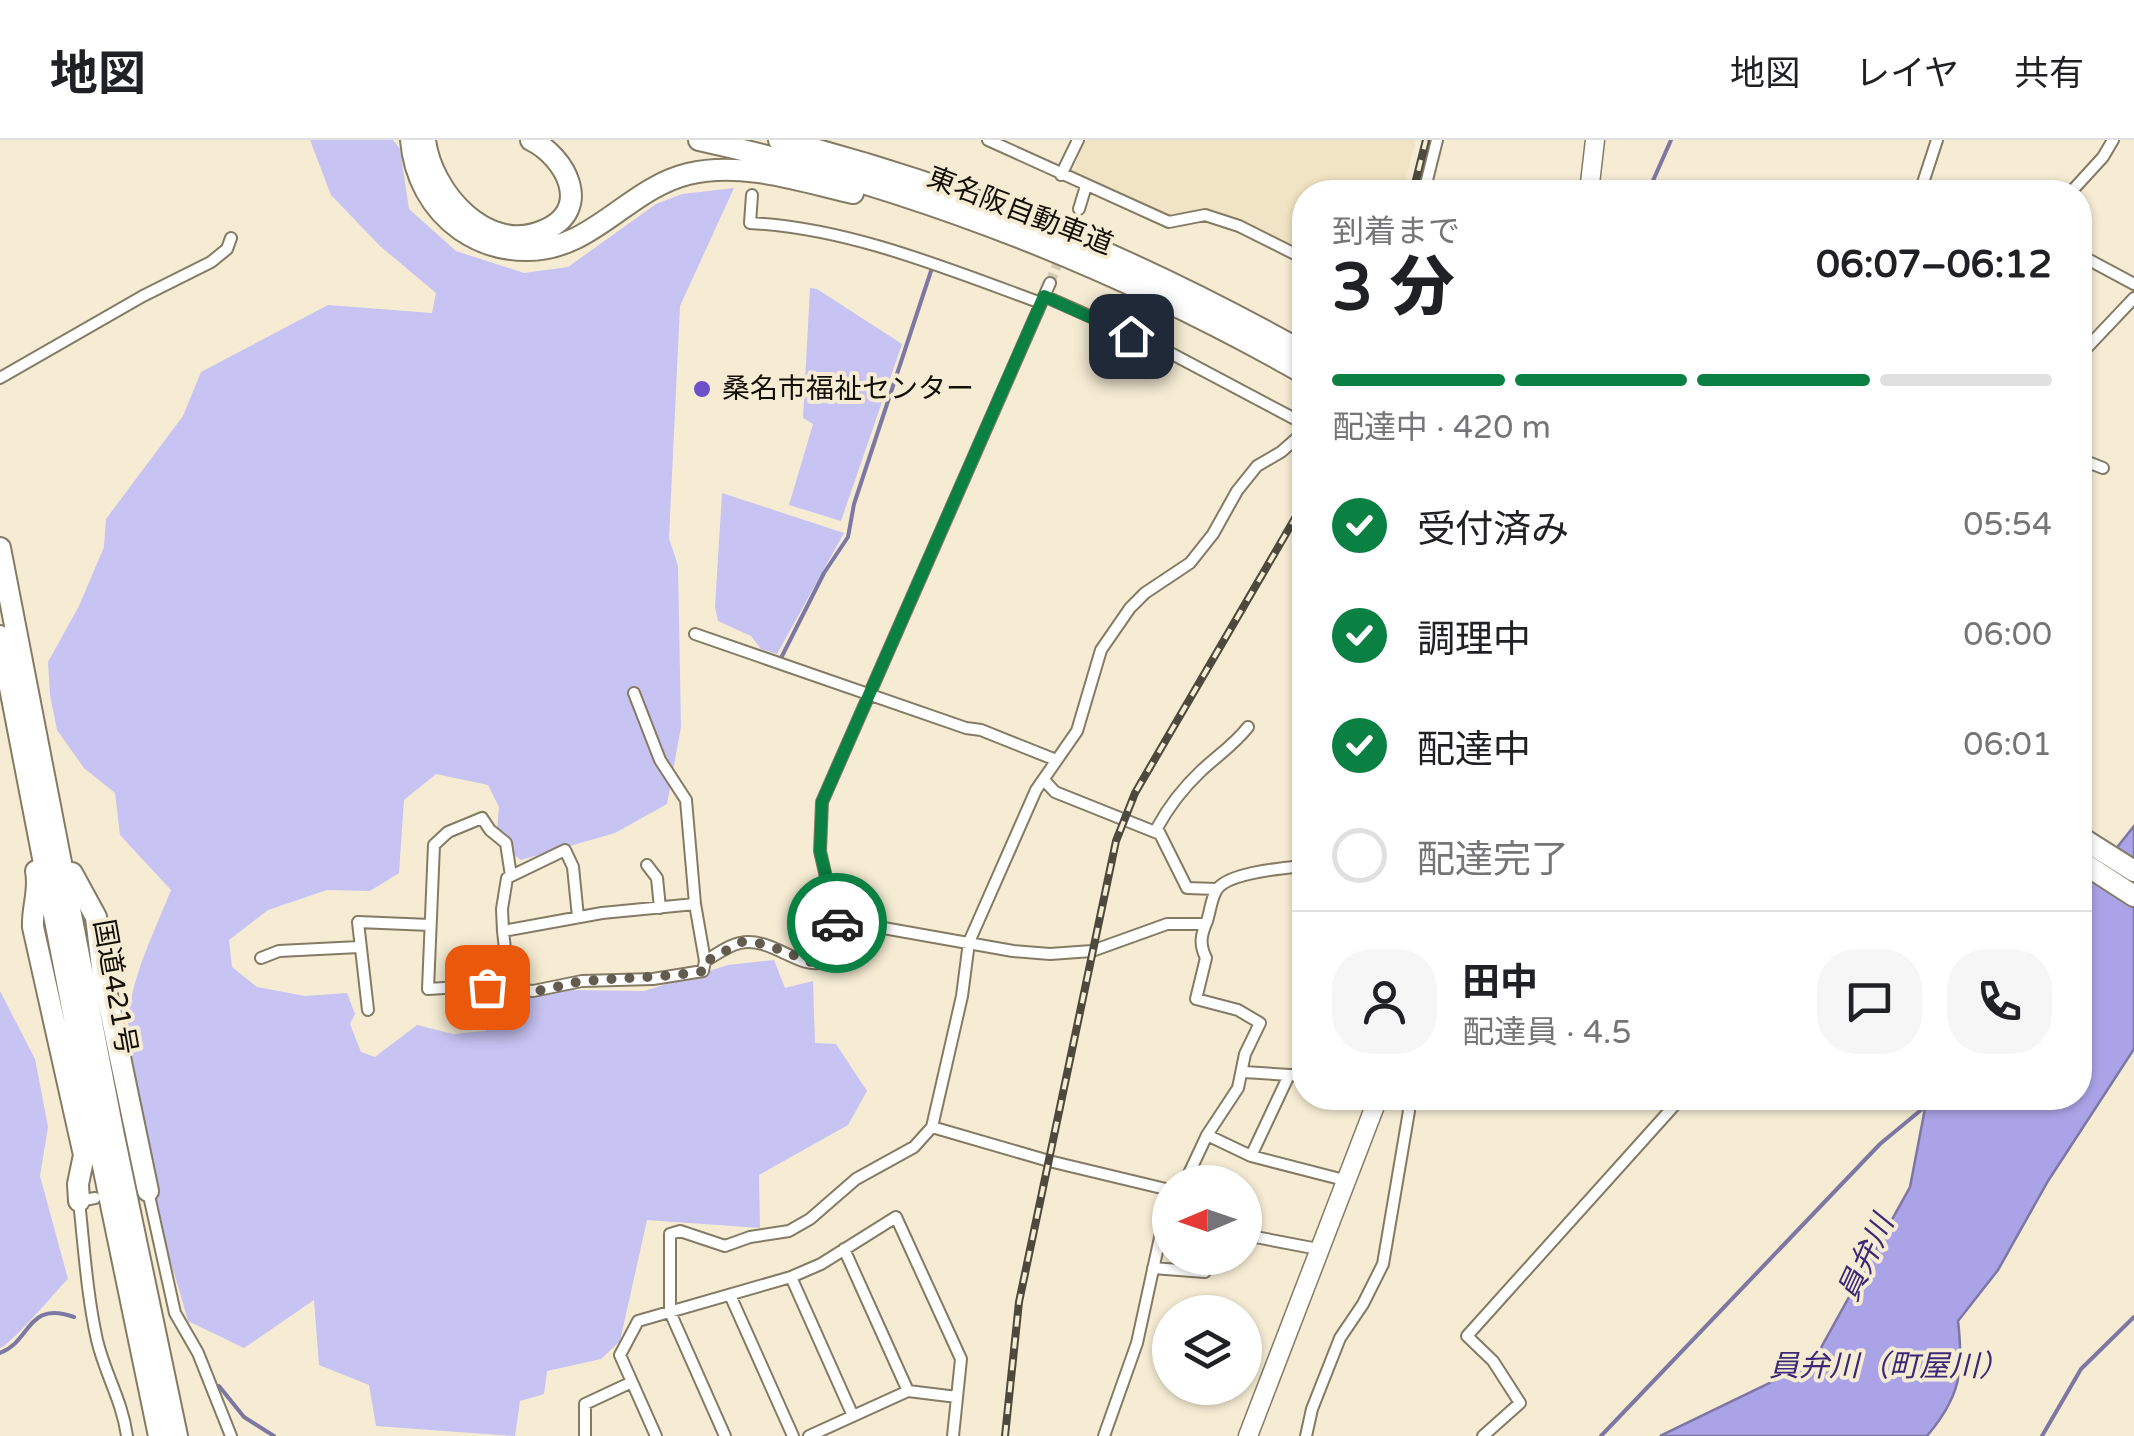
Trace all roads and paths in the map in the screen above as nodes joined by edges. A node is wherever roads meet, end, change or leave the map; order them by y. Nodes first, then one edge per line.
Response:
1 (411, 140) edge
2 (424, 140) edge
3 (530, 140) edge
4 (699, 140) edge
5 (779, 140) edge
6 (810, 140) edge
7 (988, 140) edge
8 (1078, 140) edge
9 (1438, 140) edge
10 (1596, 140) edge
11 (1937, 140) edge
12 (2113, 140) edge
13 (1061, 175) junction
14 (1427, 180) edge
15 (1591, 180) edge
16 (1924, 180) edge
17 (2083, 180) edge
18 (1086, 186) junction
19 (752, 195) dead end
20 (960, 204) junction
21 (1078, 208) tunnel mouth
22 (231, 238) dead end
23 (1292, 252) edge
24 (2092, 261) edge
25 (1050, 283) tunnel mouth
26 (2134, 284) edge
27 (2134, 298) edge
28 (1043, 300) junction
29 (2092, 342) edge
30 (1292, 346) edge
31 (1292, 367) edge
32 (0, 378) edge
33 (1292, 417) edge
34 (1292, 442) edge
35 (2092, 464) edge
36 (2103, 468) dead end
37 (0, 548) edge
38 (695, 634) dead end
39 (0, 636) edge
40 (634, 693) dead end
41 (868, 696) junction
42 (1248, 727) dead end
43 (1056, 760) junction
44 (1044, 780) junction
45 (1160, 834) junction
46 (2092, 844) edge
47 (49, 845) junction
48 (647, 865) dead end
49 (1292, 868) edge
50 (2092, 868) edge
51 (2134, 871) edge
52 (512, 876) junction
53 (1217, 889) junction
54 (76, 895) junction
55 (2134, 896) edge
56 (695, 904) junction
57 (660, 908) junction
58 (578, 917) junction
59 (837, 923) junction
60 (1204, 924) junction
61 (430, 925) junction
62 (503, 931) junction
63 (969, 942) junction
64 (359, 947) junction
65 (261, 958) dead end
66 (705, 962) junction
67 (508, 984) junction
68 (72, 999) junction
69 (368, 1010) dead end
70 (1244, 1072) junction
71 (1288, 1075) junction
72 (1292, 1075) edge
73 (1373, 1110) edge
74 (1409, 1110) edge
75 (1671, 1110) edge
76 (932, 1127) junction
77 (1207, 1136) junction
78 (1252, 1156) junction
79 (1193, 1165) edge
80 (1344, 1180) junction
81 (1152, 1186) edge
82 (144, 1192) joint
83 (87, 1200) joint
84 (1262, 1237) edge
85 (844, 1249) junction
86 (1318, 1249) junction
87 (1152, 1273) edge
88 (791, 1277) junction
89 (730, 1295) junction
90 (670, 1312) junction
91 (632, 1382) junction
92 (908, 1391) junction
93 (957, 1397) junction
94 (853, 1416) junction
95 (127, 1436) edge
96 (159, 1436) edge
97 (177, 1436) edge
98 (231, 1436) edge
99 (584, 1436) edge
100 (656, 1436) edge
101 (725, 1436) edge
102 (793, 1436) edge
103 (808, 1436) edge
104 (953, 1436) edge
105 (1104, 1436) edge
106 (1248, 1436) edge
107 (1306, 1436) edge
108 (1483, 1436) edge

1 - 20 highway
2 - 3 highway
4 - 20 highway, 東名阪自動車道
5 - 20 highway, 東名阪自動車道
6 - 20 highway
7 - 13 street
8 - 13 street
9 - 14 street
10 - 15 main road
11 - 16 street
12 - 17 street
13 - 18 street
18 - 21 street
18 - 23 street
19 - 28 street
20 - 30 highway, 東名阪自動車道
20 - 31 highway, 東名阪自動車道
22 - 32 street
24 - 26 street
25 - 28 street
27 - 29 street
28 - 33 street
28 - 41 street
34 - 43 street
35 - 36 street
37 - 47 highway, 国道421号
38 - 41 street
39 - 47 highway, 国道421号
40 - 56 street
41 - 43 street
41 - 59 street
42 - 45 street
43 - 44 street
44 - 45 street
44 - 63 street
45 - 53 street
46 - 51 highway
47 - 54 highway, 国道421号
47 - 68 highway, 国道421号
47 - 83 highway
48 - 57 street
49 - 53 street
50 - 55 highway
52 - 58 street
52 - 61 street
52 - 62 street
53 - 60 street
54 - 68 highway
54 - 82 highway
54 - 97 highway, 国道421号
56 - 57 street
56 - 66 street
57 - 58 street
58 - 62 street
59 - 63 street
59 - 66 street
60 - 63 street
60 - 70 street
61 - 64 street
61 - 67 street
62 - 67 street
63 - 76 street
64 - 65 street
64 - 69 street
66 - 67 street
68 - 96 highway, 国道421号
70 - 71 street
70 - 77 street
71 - 72 street
71 - 78 street
73 - 80 main road
74 - 107 street
75 - 108 street
76 - 81 street
76 - 90 street
77 - 78 street
77 - 79 street
78 - 80 street
80 - 86 main road
82 - 98 street
83 - 95 street
84 - 86 street
85 - 88 street
85 - 92 street
85 - 93 street
86 - 106 main road
87 - 105 street
88 - 89 street
88 - 94 street
89 - 90 street
89 - 102 street
90 - 91 street
90 - 101 street
91 - 99 street
91 - 100 street
92 - 93 street
92 - 94 street
93 - 104 street
94 - 103 street

